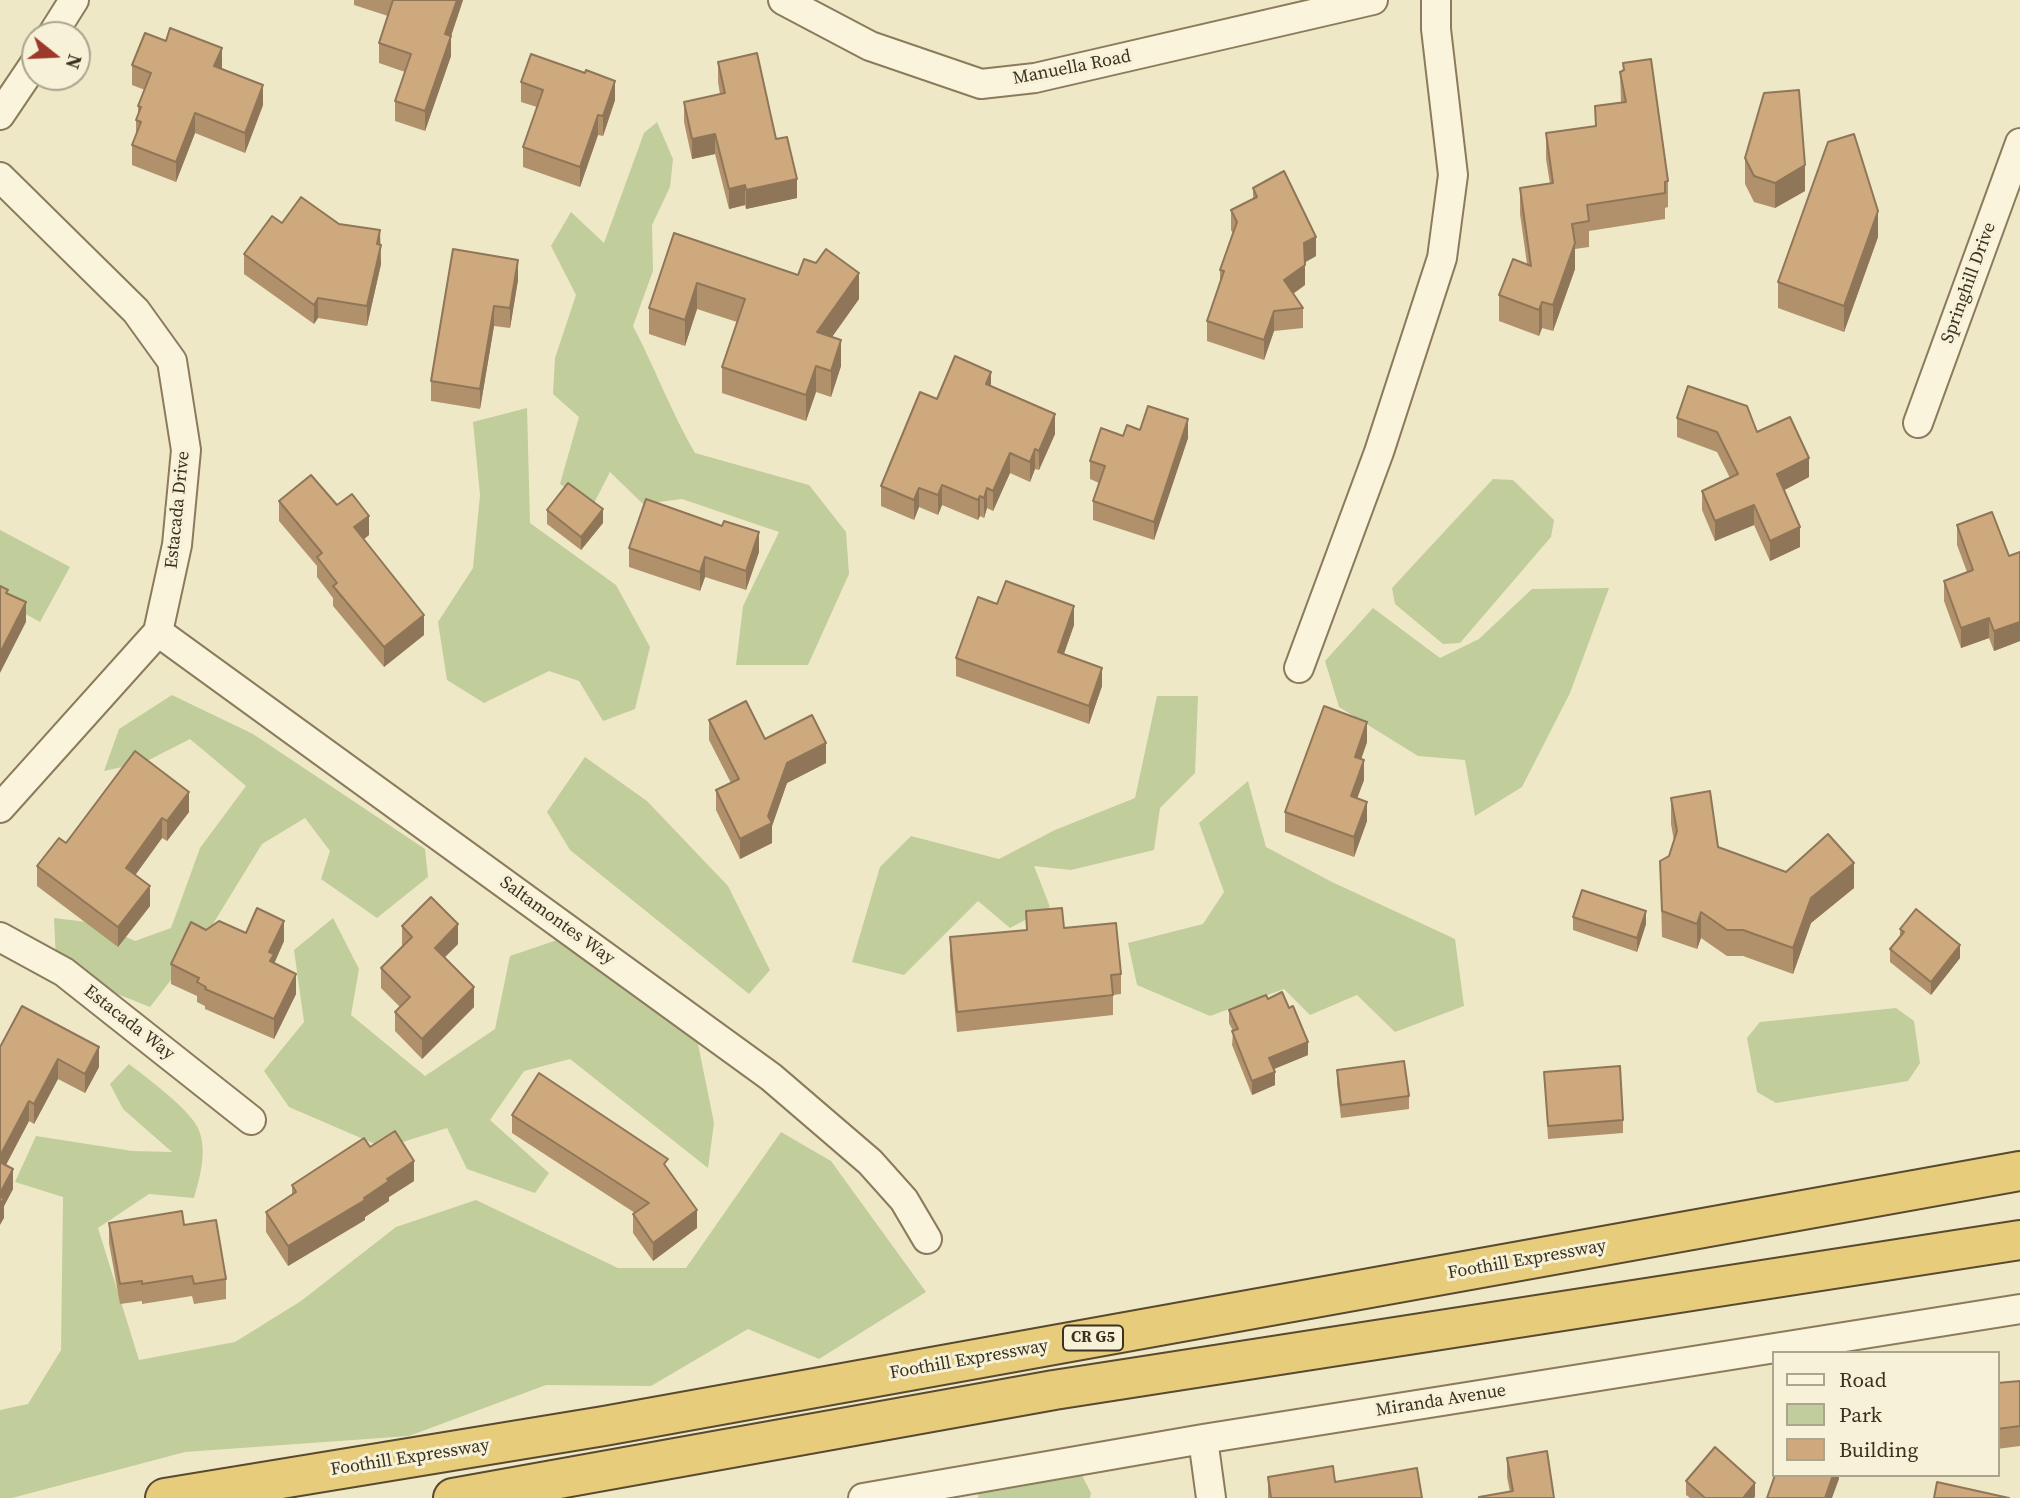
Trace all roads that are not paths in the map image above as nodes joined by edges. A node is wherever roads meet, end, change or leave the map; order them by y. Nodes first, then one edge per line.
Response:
1 (74, 0) edge
2 (783, 0) edge
3 (1373, 0) edge
4 (1436, 0) edge
5 (61, 21) edge
6 (21, 84) edge
7 (0, 115) edge
8 (2020, 143) edge
9 (0, 177) edge
10 (1918, 423) dead end
11 (158, 632) junction
12 (1299, 668) dead end
13 (0, 808) edge
14 (0, 937) edge
15 (251, 1120) dead end
16 (2020, 1171) edge
17 (927, 1239) dead end
18 (2020, 1240) edge
19 (2020, 1309) edge
20 (1203, 1439) junction
21 (165, 1498) edge
22 (453, 1498) edge
23 (863, 1498) edge
24 (1211, 1498) edge

1 - 5 street
2 - 3 street, Manuella Road
4 - 12 street
6 - 7 street
8 - 10 street, Springhill Drive
9 - 11 street, Estacada Drive
11 - 13 street, Estacada Drive
11 - 17 street, Saltamontes Way
14 - 15 street, Estacada Way
16 - 21 highway, Foothill Expressway / CR G5
18 - 22 highway
19 - 20 street, Miranda Avenue
20 - 23 street, Miranda Avenue
20 - 24 street

